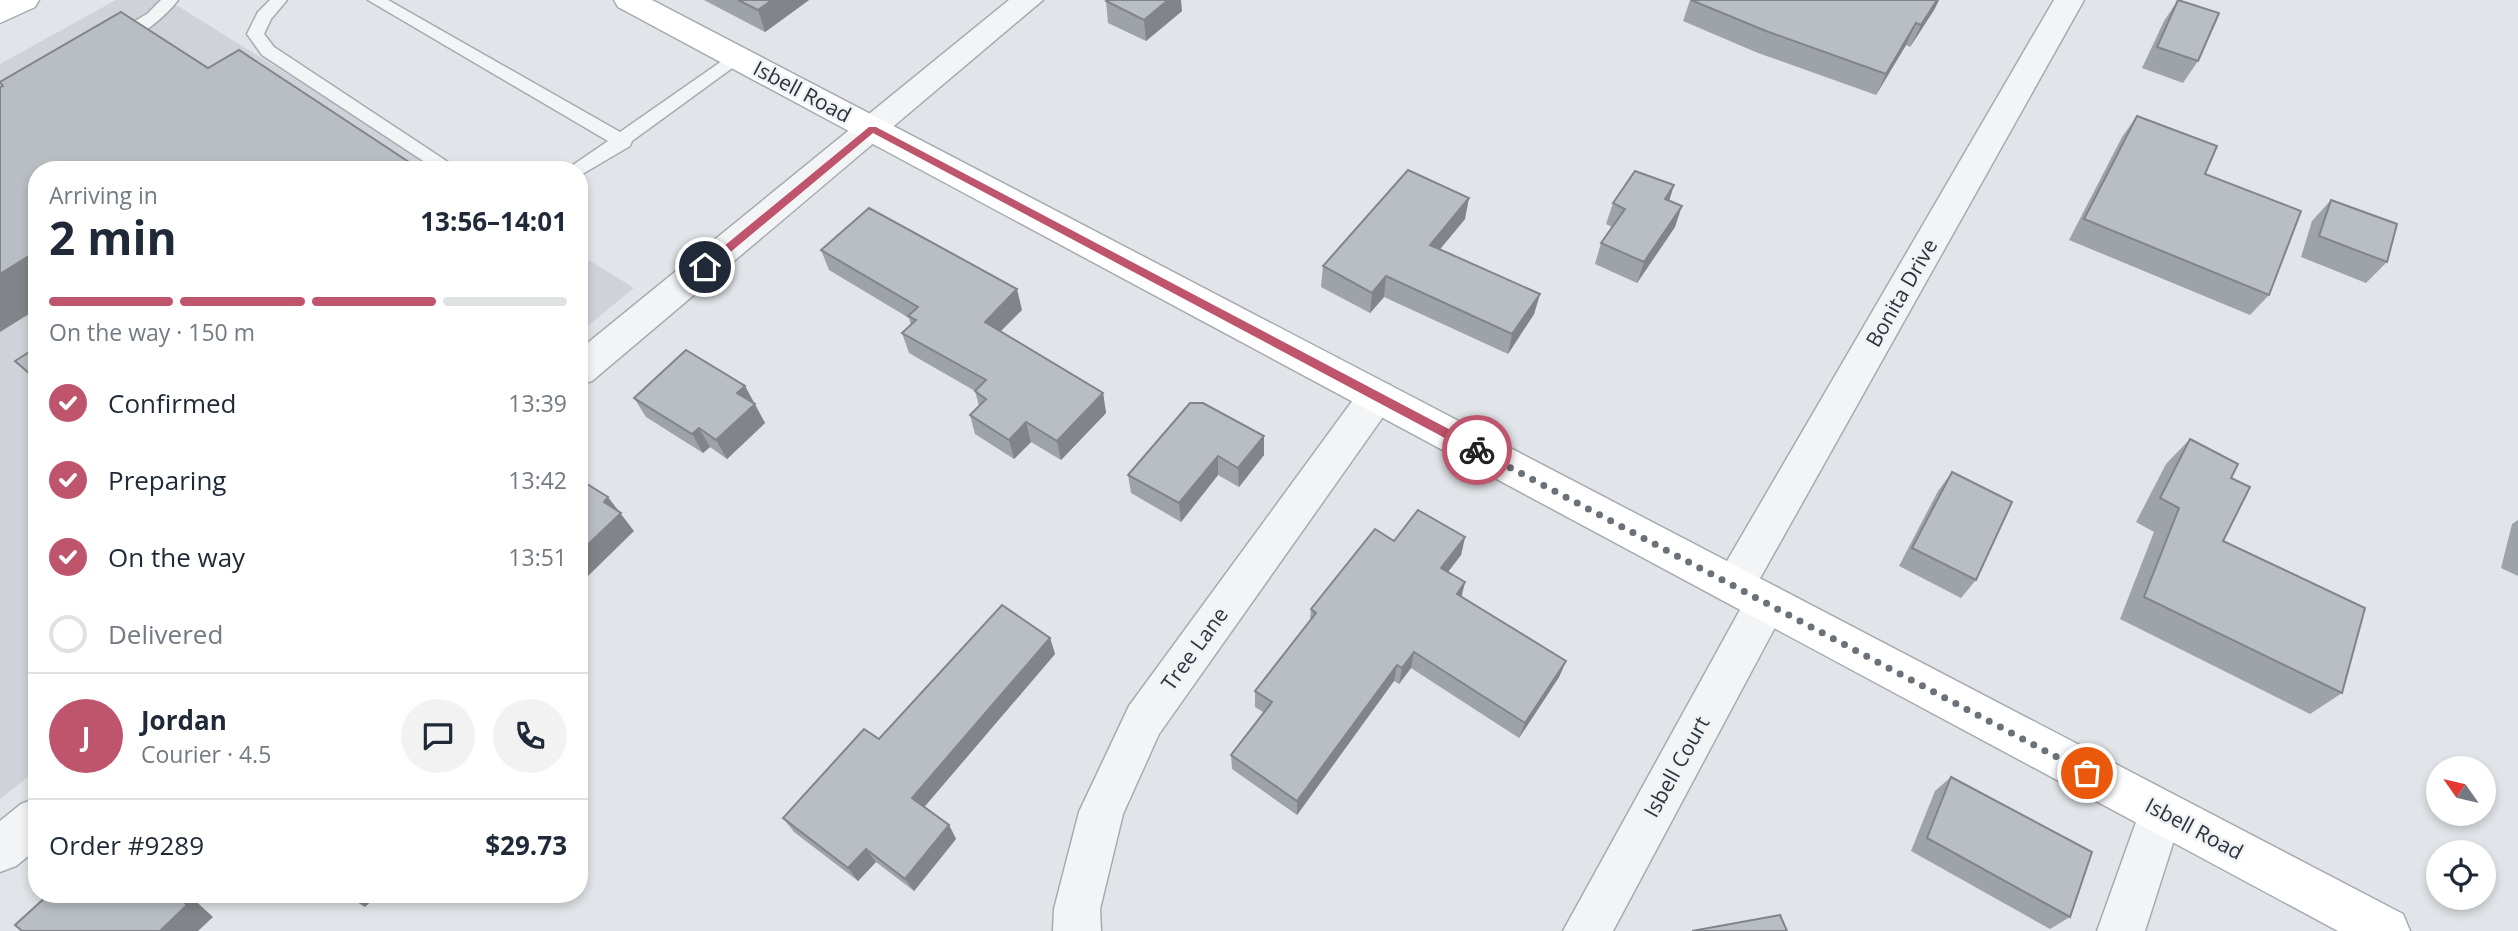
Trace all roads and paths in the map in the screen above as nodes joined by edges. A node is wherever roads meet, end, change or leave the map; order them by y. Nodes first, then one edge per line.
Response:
1 (24, 0) edge
2 (170, 0) edge
3 (279, 0) edge
4 (376, 0) edge
5 (629, 0) edge
6 (1028, 0) edge
7 (2069, 0) edge
8 (0, 13) edge
9 (106, 46) edge
10 (738, 58) junction
11 (872, 129) junction
12 (624, 142) junction
13 (437, 161) edge
14 (588, 164) edge
15 (588, 364) edge
16 (1377, 397) junction
17 (1750, 594) junction
18 (2161, 812) junction
19 (28, 827) edge
20 (0, 850) edge
21 (1077, 931) edge
22 (1587, 931) edge
23 (2121, 931) edge
24 (2386, 931) edge

1 - 8 street
2 - 9 lane
3 - 13 lane
4 - 12 lane
5 - 10 street, Isbell Road
6 - 11 street
7 - 17 street, Bonita Drive
10 - 11 street, Isbell Road
10 - 12 lane
11 - 15 street
11 - 16 street, Isbell Road
12 - 14 lane
16 - 17 street, Isbell Road
16 - 21 street, Tree Lane
17 - 18 street, Isbell Road
17 - 22 street, Isbell Court
18 - 23 street
18 - 24 street, Isbell Road
19 - 20 street

